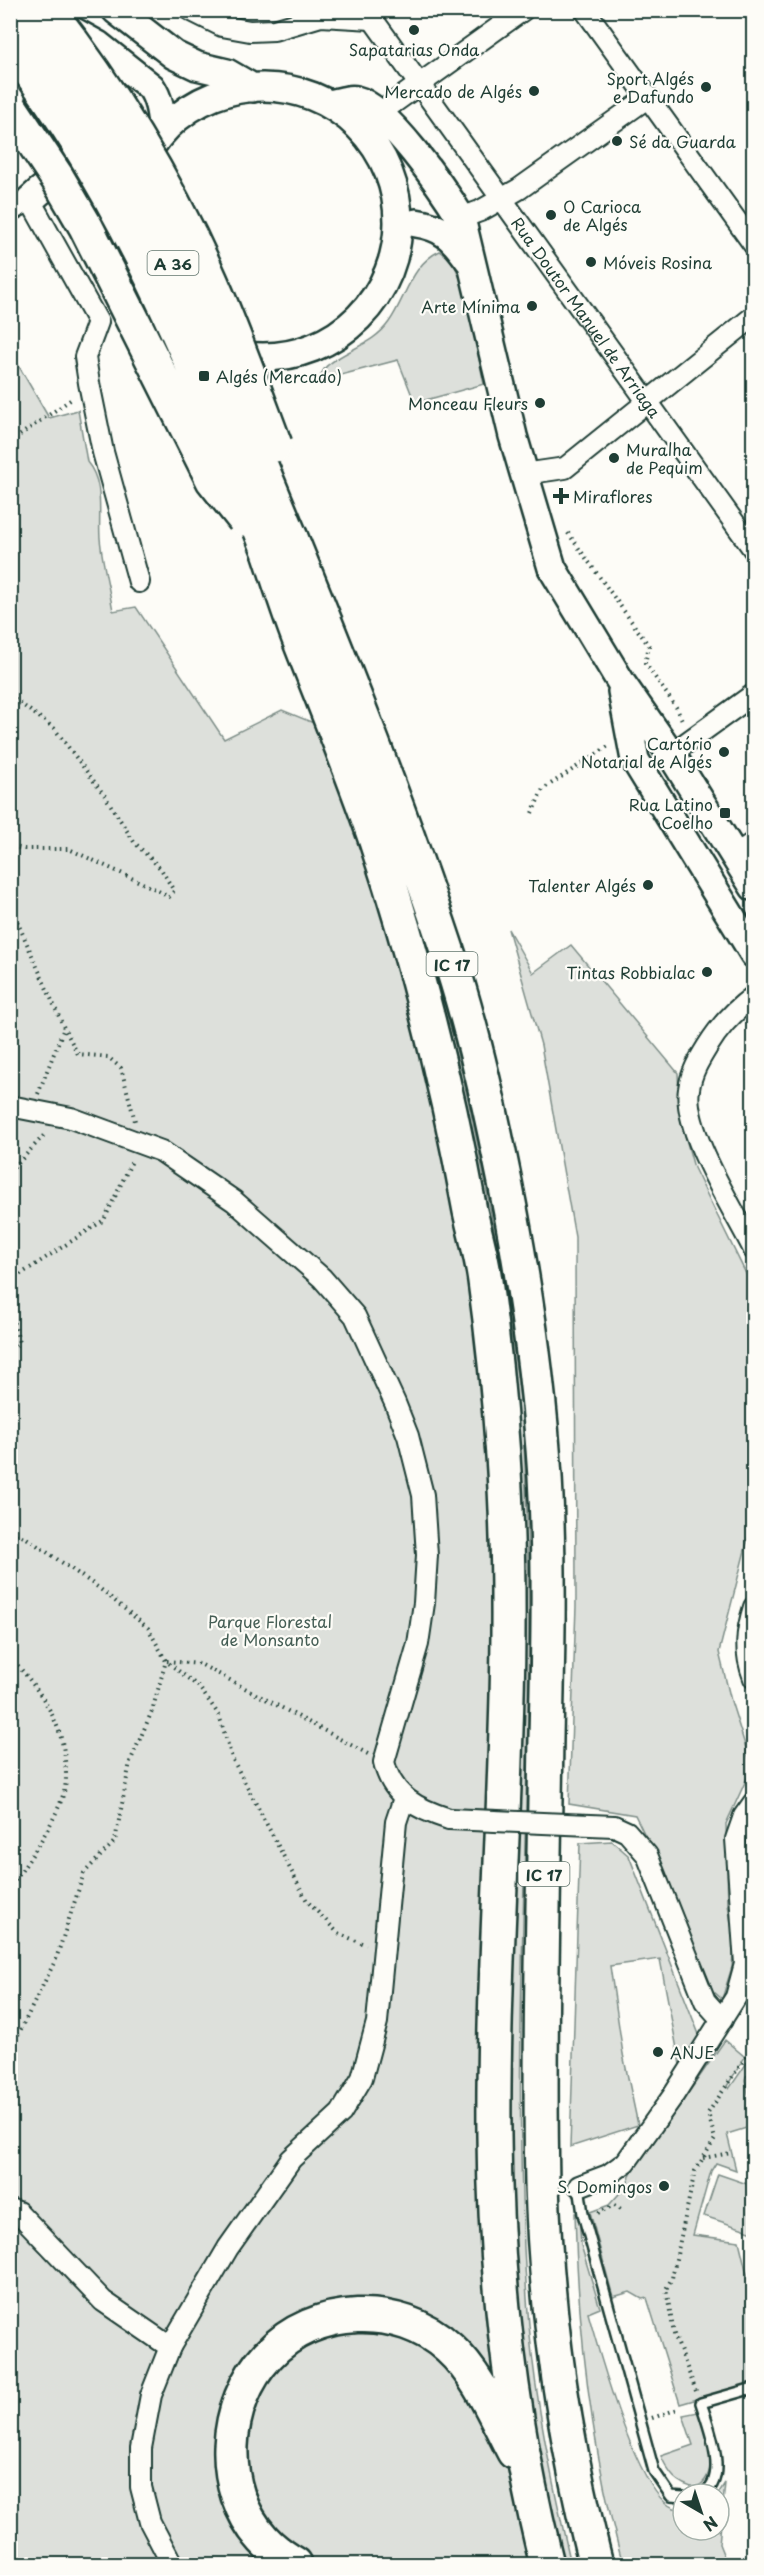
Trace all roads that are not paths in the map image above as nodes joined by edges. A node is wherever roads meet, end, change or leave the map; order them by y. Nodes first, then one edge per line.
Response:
1 (14, 10) edge
2 (36, 10) edge
3 (48, 10) edge
4 (116, 10) edge
5 (190, 10) edge
6 (523, 10) edge
7 (585, 10) edge
8 (323, 13) edge
9 (369, 15) edge
10 (10, 45) edge
11 (112, 56) junction
12 (419, 84) junction
13 (253, 88) junction
14 (647, 98) junction
15 (329, 104) junction
16 (10, 107) edge
17 (378, 114) junction
18 (156, 140) junction
19 (100, 160) junction
20 (501, 199) junction
21 (20, 206) edge
22 (461, 218) junction
23 (416, 223) junction
24 (128, 230) junction
25 (396, 243) junction
26 (753, 245) edge
27 (474, 267) junction
28 (753, 316) edge
29 (648, 402) junction
30 (524, 474) junction
31 (280, 545) junction
32 (753, 550) edge
33 (139, 582) dead end
34 (622, 684) junction
35 (753, 694) edge
36 (681, 747) junction
37 (743, 849) edge
38 (753, 887) edge
39 (753, 954) edge
40 (753, 996) edge
41 (10, 1106) edge
42 (753, 1250) edge
43 (753, 1607) edge
44 (753, 1678) edge
45 (404, 1798) junction
46 (753, 1802) edge
47 (722, 2020) junction
48 (579, 2186) joint
49 (10, 2209) edge
50 (170, 2347) junction
51 (750, 2389) dead end
52 (528, 2478) junction
53 (712, 2482) edge
54 (671, 2496) edge
55 (172, 2565) edge
56 (295, 2565) edge
57 (547, 2565) edge
58 (596, 2565) edge

1 - 31 highway, A 36, bridge
2 - 11 street
3 - 31 highway, bridge
4 - 13 street
5 - 8 street
6 - 12 street
7 - 14 street
8 - 9 street
9 - 12 street, Rua Doutor Manuel de Arriaga
10 - 31 highway, A 36, bridge
11 - 18 street
11 - 19 street
12 - 17 street
12 - 20 street, Rua Doutor Manuel de Arriaga
13 - 15 street
13 - 18 street
14 - 20 street
14 - 26 street
15 - 17 street
15 - 25 street
16 - 31 highway, bridge
17 - 22 street
18 - 19 street
18 - 24 street
19 - 21 street
20 - 22 street
20 - 29 street, Rua Doutor Manuel de Arriaga
21 - 24 street
21 - 33 street
22 - 23 street
22 - 27 street
23 - 25 street
23 - 27 street
24 - 25 street
27 - 30 street
28 - 29 street
29 - 30 street
29 - 32 street, Rua Doutor Manuel de Arriaga
30 - 34 street
31 - 52 highway, IC 17
31 - 58 highway, IC 17
34 - 36 street
34 - 39 street
35 - 36 street
36 - 37 street
37 - 38 street
40 - 42 street
41 - 45 street
43 - 44 street
45 - 47 street, bridge
45 - 50 street
46 - 47 street
47 - 48 street
48 - 54 lane
49 - 50 street
50 - 55 street
51 - 53 lane
52 - 56 highway
52 - 57 highway, IC 17

